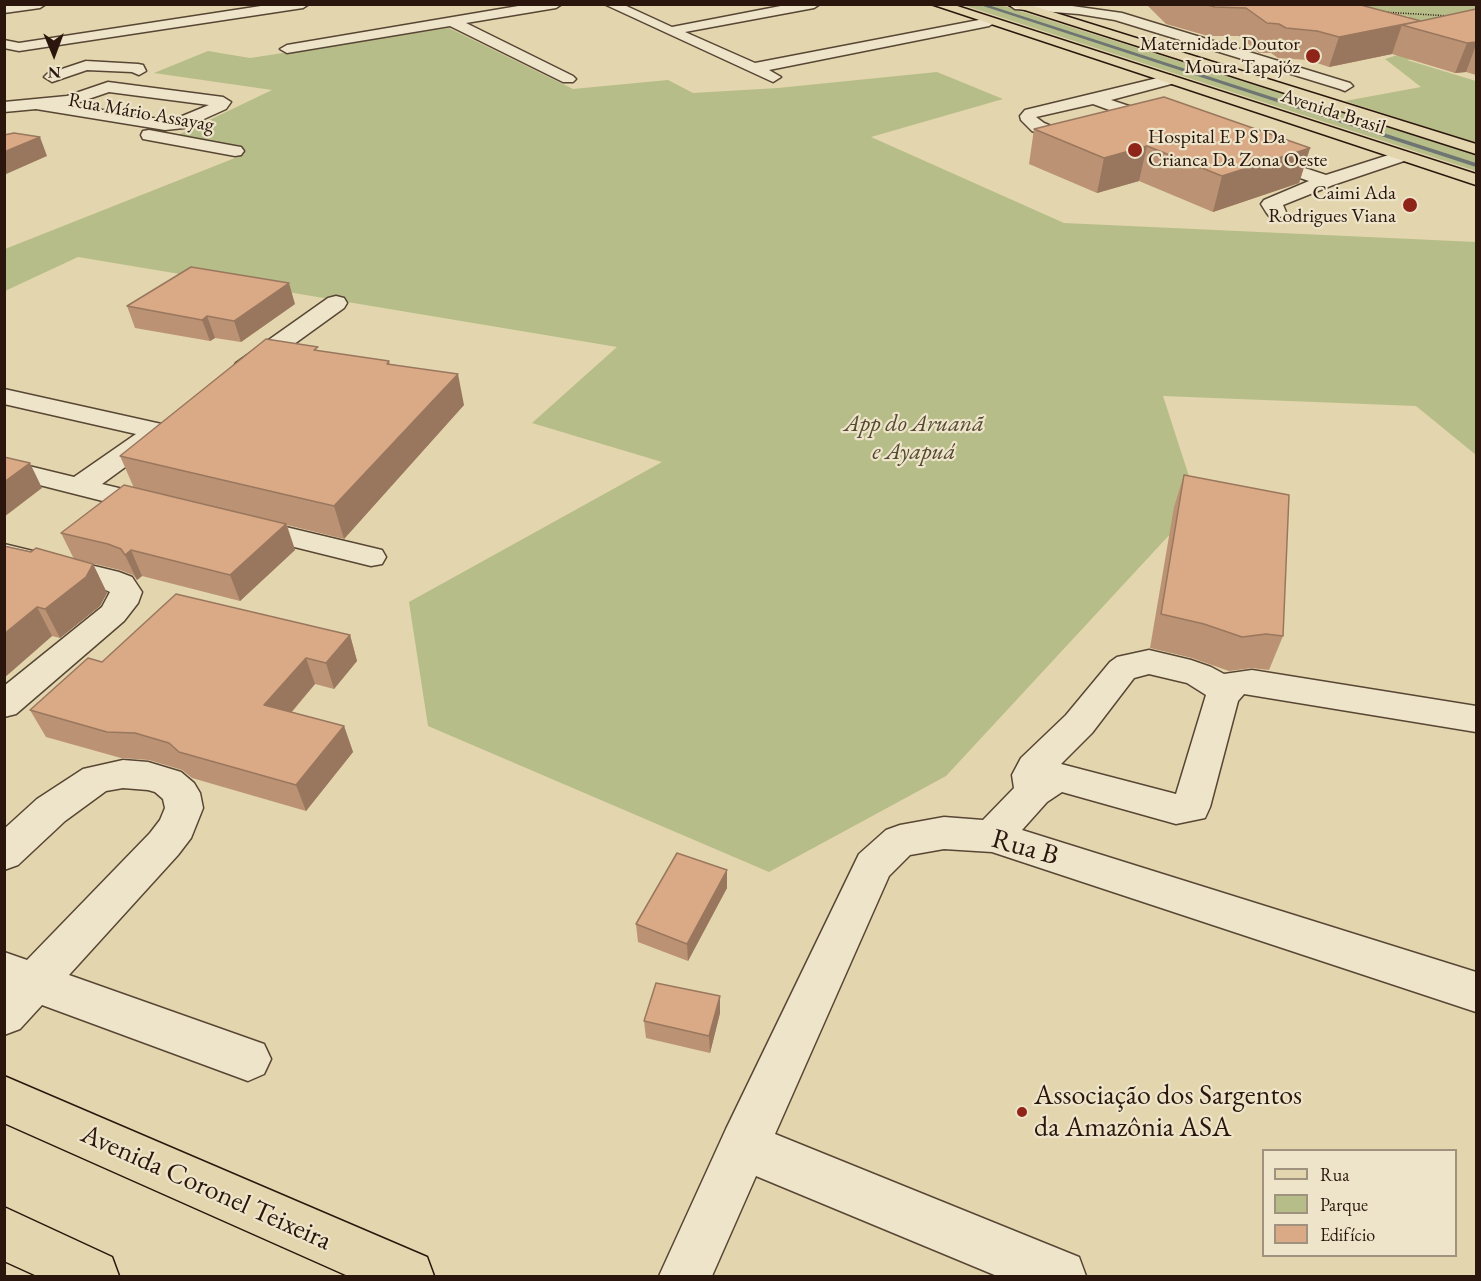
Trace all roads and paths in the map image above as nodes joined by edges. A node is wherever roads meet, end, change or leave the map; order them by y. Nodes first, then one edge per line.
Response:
1 (40, 4) edge
2 (218, 4) edge
3 (303, 4) edge
4 (556, 4) edge
5 (610, 4) edge
6 (814, 4) edge
7 (937, 4) edge
8 (1014, 5) edge
9 (4, 9) edge
10 (1378, 11) edge
11 (234, 15) junction
12 (1456, 17) edge
13 (453, 22) junction
14 (989, 22) junction
15 (670, 32) junction
16 (1205, 43) junction
17 (8, 46) edge
18 (287, 49) dead end
19 (754, 68) junction
20 (1224, 69) junction
21 (52, 77) dead end
22 (568, 79) dead end
23 (780, 80) dead end
24 (1170, 80) junction
25 (1345, 86) dead end
26 (108, 87) junction
27 (1094, 99) junction
28 (40, 105) junction
29 (4, 109) edge
30 (1174, 128) edge
31 (1067, 139) edge
32 (1476, 149) edge
33 (1239, 150) edge
34 (235, 151) dead end
35 (1401, 156) junction
36 (1474, 178) edge
37 (1326, 181) junction
38 (1276, 212) dead end
39 (336, 303) dead end
40 (223, 384) edge
41 (4, 396) edge
42 (4, 468) edge
43 (80, 486) junction
44 (185, 512) edge
45 (220, 520) edge
46 (4, 553) edge
47 (371, 557) dead end
48 (1225, 691) junction
49 (4, 705) edge
50 (1476, 719) edge
51 (1034, 792) junction
52 (992, 836) junction
53 (4, 854) edge
54 (20, 977) edge
55 (1476, 992) edge
56 (4, 1015) edge
57 (248, 1059) dead end
58 (4, 1099) edge
59 (743, 1146) junction
60 (4, 1233) edge
61 (93, 1276) edge
62 (408, 1276) edge
63 (685, 1276) edge
64 (1060, 1276) edge

1 - 9 street
2 - 11 street
3 - 11 street
4 - 13 street
5 - 15 street
6 - 15 street
7 - 14 main road, Avenida Brasil
8 - 16 street
8 - 20 main road, Avenida Brasil
10 - 12 path
11 - 17 street
13 - 18 street
13 - 22 street
14 - 19 street
14 - 24 main road, Avenida Brasil
15 - 19 street
16 - 20 street
16 - 25 street
19 - 23 street
20 - 32 main road, Avenida Brasil
21 - 26 street
24 - 27 street
24 - 35 main road, Avenida Brasil
26 - 28 street
26 - 28 street
27 - 30 street
27 - 31 street
28 - 29 street
29 - 34 street, Rua Mário Assayag
33 - 37 street
35 - 36 main road, Avenida Brasil
35 - 37 street
37 - 38 street
39 - 40 street
41 - 43 street
42 - 43 street
43 - 44 street
45 - 47 street
46 - 49 street
48 - 50 street
48 - 51 street
48 - 51 street
51 - 52 street
52 - 55 street, Rua B
52 - 59 street, Rua B
53 - 54 street
54 - 56 street
54 - 57 street
58 - 62 main road, Avenida Coronel Teixeira
59 - 63 street, Rua B
59 - 64 street
60 - 61 main road

